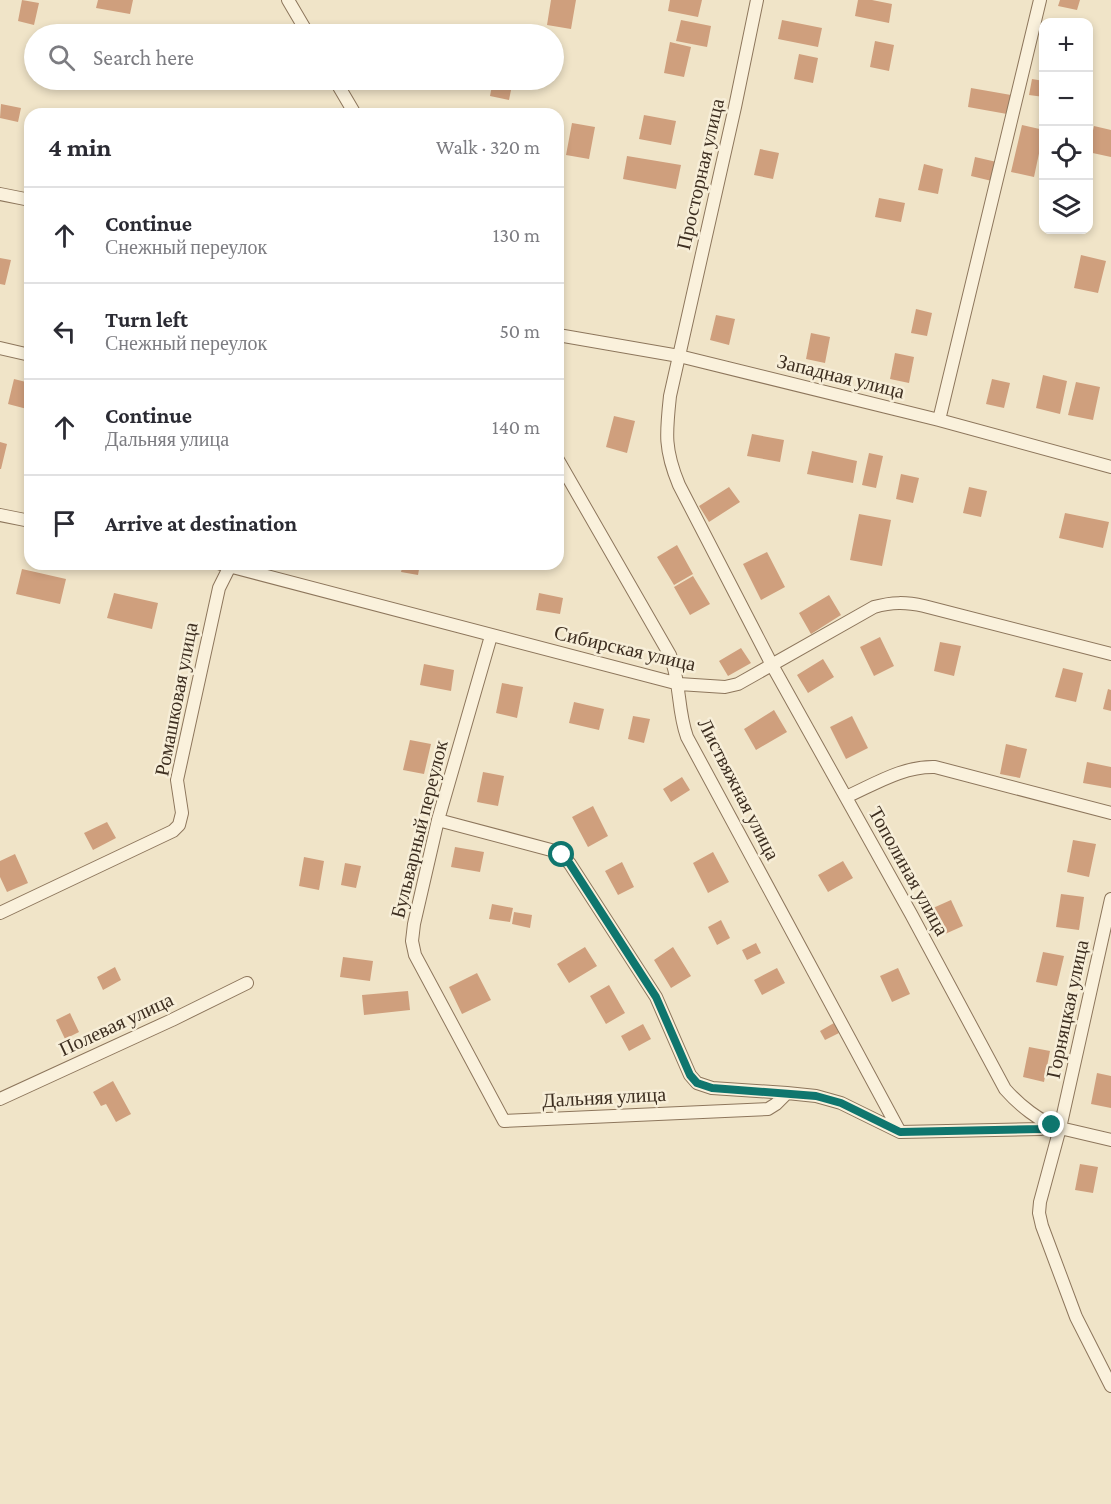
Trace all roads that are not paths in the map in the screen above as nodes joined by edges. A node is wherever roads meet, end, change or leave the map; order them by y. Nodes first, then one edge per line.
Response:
1 (288, 0) edge
2 (757, 0) edge
3 (1040, 0) edge
4 (302, 24) edge
5 (341, 90) edge
6 (351, 108) edge
7 (0, 194) edge
8 (24, 199) edge
9 (564, 336) edge
10 (0, 348) edge
11 (24, 354) edge
12 (679, 356) junction
13 (939, 420) junction
14 (1111, 467) edge
15 (564, 470) edge
16 (0, 514) edge
17 (24, 520) edge
18 (225, 570) edge
19 (246, 570) edge
20 (491, 636) junction
21 (1111, 654) edge
22 (772, 664) junction
23 (679, 684) junction
24 (846, 797) junction
25 (1111, 813) edge
26 (438, 820) junction
27 (1111, 899) edge
28 (0, 913) edge
29 (247, 982) dead end
30 (787, 1093) junction
31 (0, 1099) edge
32 (504, 1121) joint
33 (1056, 1126) junction
34 (900, 1132) junction
35 (1111, 1140) edge
36 (1111, 1386) edge

1 - 4 street
2 - 12 street, Просторная улица
3 - 13 street
5 - 6 street
7 - 8 street
9 - 12 street, Западная улица
10 - 11 street
12 - 13 street, Западная улица
12 - 22 street, Тополиная улица
13 - 14 street, Западная улица
15 - 23 street, Листвяжная улица
16 - 17 street
18 - 28 street, Ромашковая улица
19 - 20 street, Сибирская улица
20 - 23 street, Сибирская улица
20 - 26 street, Бульварный переулок
21 - 22 street, Сибирская улица
22 - 23 street, Сибирская улица
22 - 24 street, Тополиная улица
23 - 34 street, Листвяжная улица
24 - 25 street
24 - 33 street, Тополиная улица
26 - 30 street
26 - 32 street, Бульварный переулок
27 - 33 street, Горняцкая улица
29 - 31 street, Полевая улица
30 - 32 street, Дальняя улица
30 - 34 street
33 - 34 street
33 - 35 street
33 - 36 street

